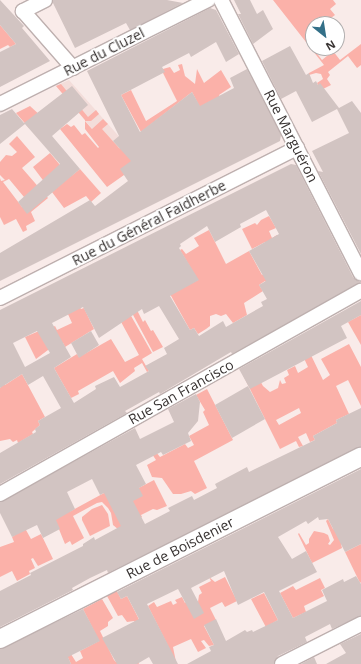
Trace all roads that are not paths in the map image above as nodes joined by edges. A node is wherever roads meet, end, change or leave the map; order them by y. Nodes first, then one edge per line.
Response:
1 (45, 0) edge
2 (208, 0) edge
3 (221, 0) edge
4 (73, 68) junction
5 (0, 104) edge
6 (297, 148) junction
7 (361, 273) edge
8 (361, 291) edge
9 (0, 298) edge
10 (361, 457) edge
11 (0, 494) edge
12 (361, 624) edge
13 (0, 639) edge
14 (282, 664) edge

1 - 4 street
2 - 4 street, Rue du Cluzel
3 - 6 street, Rue Marguéron
4 - 5 street, Rue du Cluzel
6 - 7 street, Rue Marguéron
6 - 9 street, Rue du Général Faidherbe
8 - 11 street, Rue San Francisco
10 - 13 street, Rue de Boisdenier
12 - 14 street

